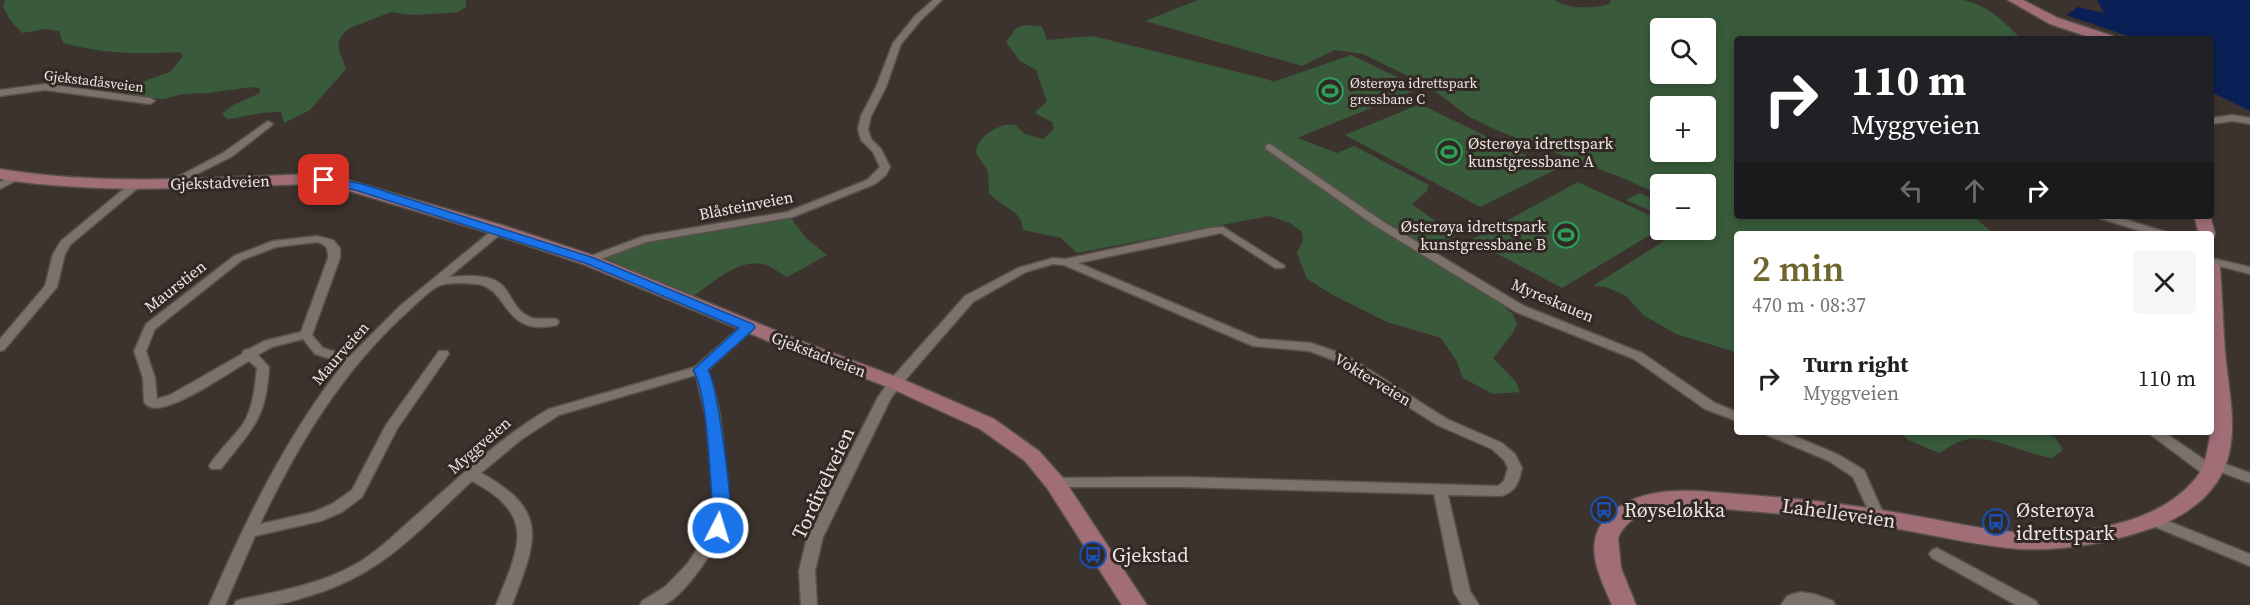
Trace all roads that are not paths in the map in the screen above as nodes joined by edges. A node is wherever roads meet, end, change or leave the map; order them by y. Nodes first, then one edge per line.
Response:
1 (938, 0) edge
2 (2014, 0) edge
3 (2099, 36) edge
4 (0, 93) edge
5 (150, 101) dead end
6 (2214, 120) edge
7 (2250, 121) edge
8 (268, 124) dead end
9 (1270, 147) dead end
10 (5, 179) edge
11 (169, 184) junction
12 (135, 185) junction
13 (2113, 219) edge
14 (499, 230) junction
15 (2152, 231) edge
16 (589, 260) junction
17 (1066, 262) junction
18 (2214, 262) edge
19 (1279, 266) dead end
20 (2250, 271) edge
21 (436, 282) junction
22 (2214, 313) edge
23 (553, 322) dead end
24 (748, 327) junction
25 (306, 335) junction
26 (0, 347) edge
27 (248, 353) junction
28 (443, 354) dead end
29 (352, 361) junction
30 (700, 370) junction
31 (895, 383) junction
32 (1734, 416) edge
33 (1779, 435) edge
34 (2159, 435) edge
35 (216, 466) dead end
36 (2213, 469) junction
37 (472, 475) junction
38 (2250, 478) edge
39 (1055, 483) junction
40 (1440, 490) junction
41 (1878, 517) junction
42 (2153, 520) junction
43 (248, 532) junction
44 (1937, 554) dead end
45 (2250, 560) edge
46 (217, 605) edge
47 (242, 605) edge
48 (504, 605) edge
49 (648, 605) edge
50 (809, 605) edge
51 (1135, 605) edge
52 (1471, 605) edge
53 (1624, 605) edge
54 (1790, 605) edge
55 (1827, 605) edge
56 (2030, 605) edge

1 - 16 street, Blåsteinveien
2 - 3 street
4 - 5 street, Gjekstadåsveien
6 - 7 street
8 - 11 street
9 - 32 street, Myreskauen
10 - 12 street, Gjekstadveien
11 - 12 street, Gjekstadveien
11 - 14 street, Gjekstadveien
12 - 26 street
13 - 15 street
14 - 16 street, Gjekstadveien
14 - 21 street, Maurveien
16 - 24 street, Gjekstadveien
17 - 19 street, Vokterveien
17 - 31 street, Vokterveien
17 - 40 street, Vokterveien
18 - 20 street
21 - 23 street
21 - 29 street, Maurveien
22 - 36 street
24 - 30 street, Myggveien
24 - 31 street, Gjekstadveien
25 - 27 street, Maurstien
25 - 27 street, Maurstien
25 - 29 street
27 - 35 street
28 - 43 street
29 - 43 street, Maurveien
30 - 37 street, Myggveien
30 - 49 street
31 - 39 street, Gjekstadveien
31 - 50 street, Tordivelveien
33 - 41 street
34 - 36 street
36 - 38 street
36 - 42 street, Lahelleveien
37 - 47 street, Myggveien
37 - 48 street
39 - 40 street, Vokterveien
39 - 51 street, Gjekstadveien
40 - 52 street
41 - 42 street, Lahelleveien
41 - 53 street, Lahelleveien
42 - 45 street
43 - 46 street, Maurveien
44 - 56 street
54 - 55 street

